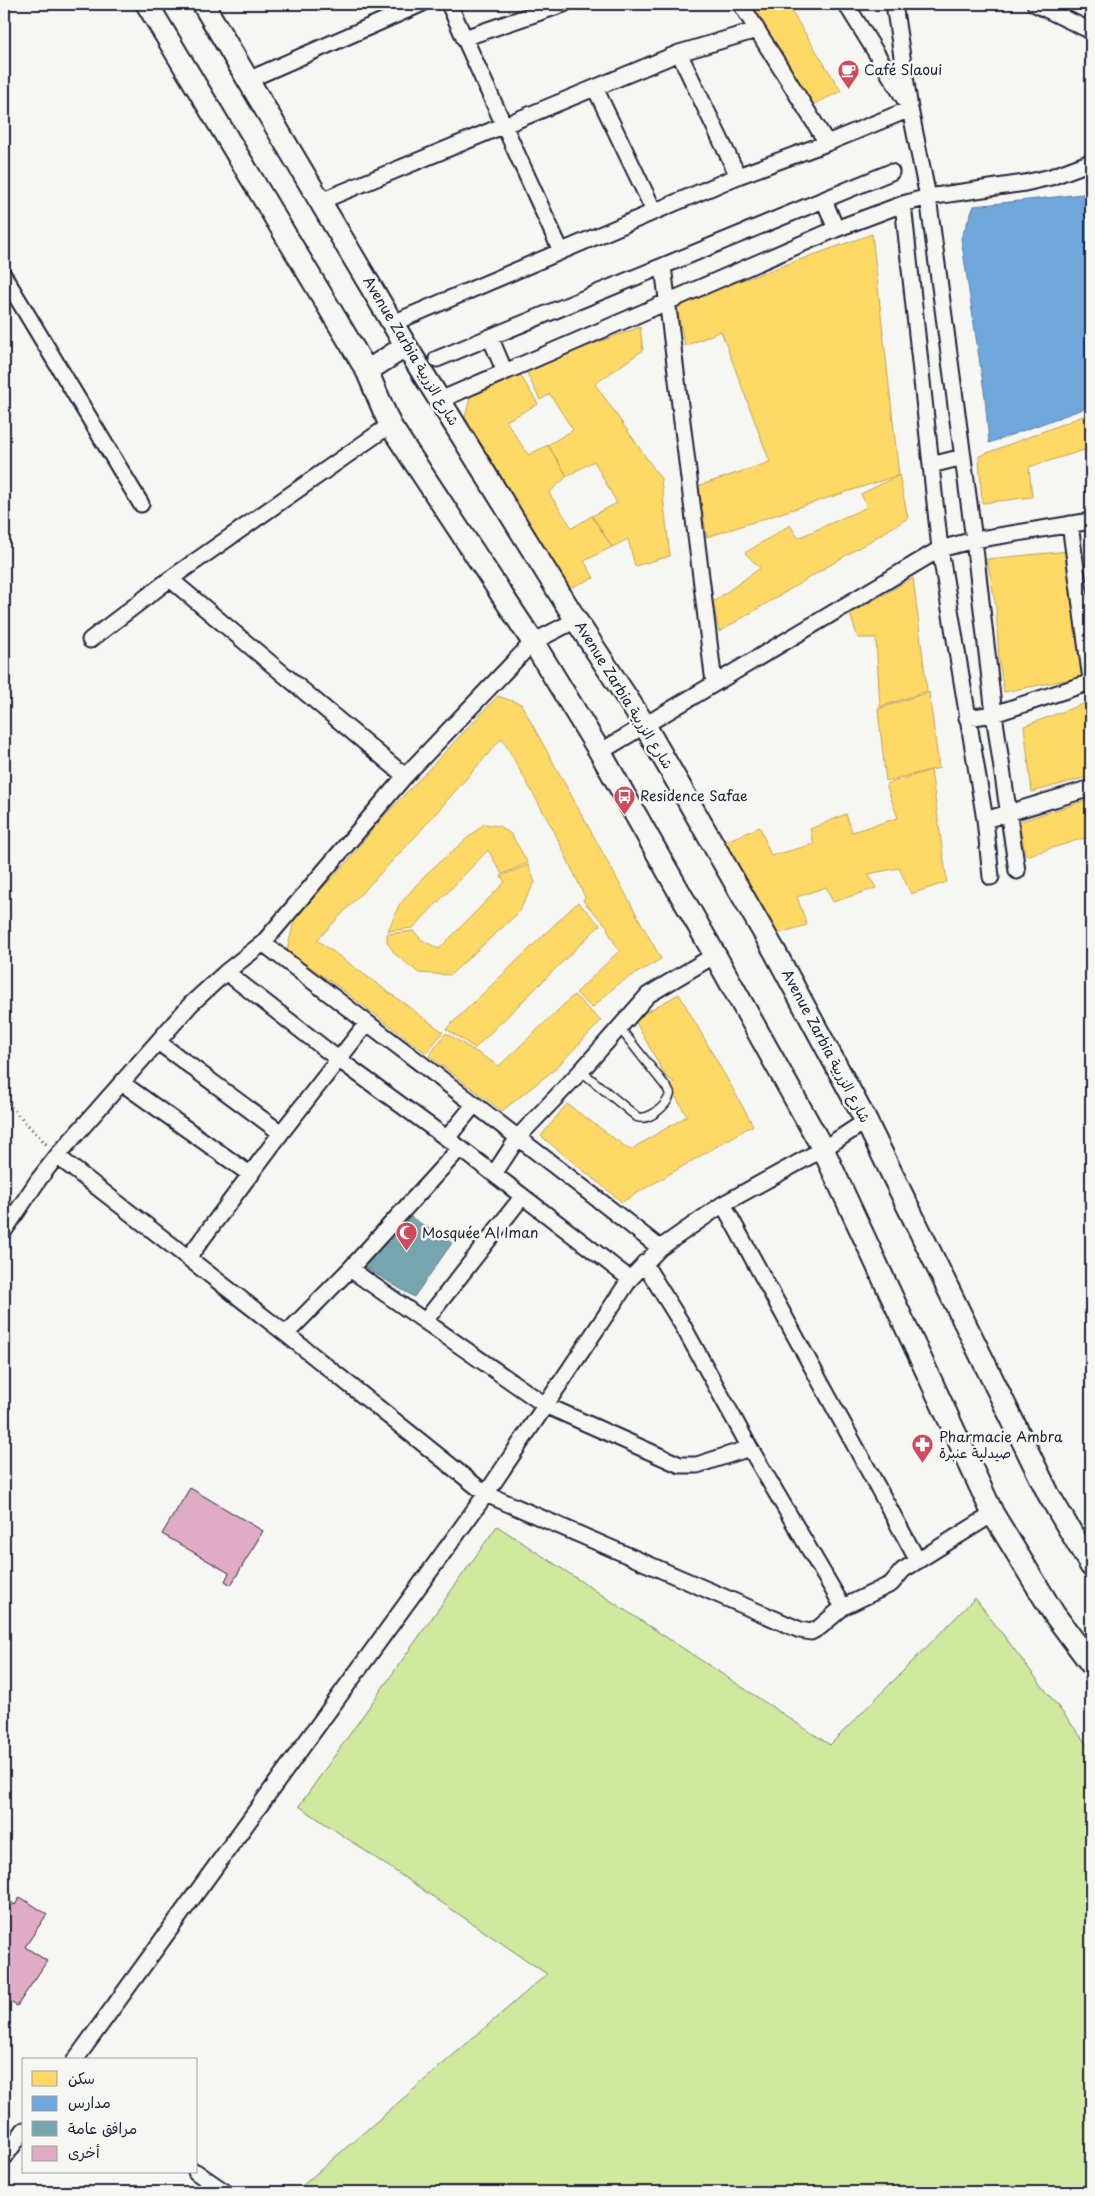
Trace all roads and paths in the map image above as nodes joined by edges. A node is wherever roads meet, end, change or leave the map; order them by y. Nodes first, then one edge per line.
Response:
1 (146, 4) edge
2 (203, 4) edge
3 (421, 4) edge
4 (448, 4) edge
5 (564, 4) edge
6 (741, 4) edge
7 (846, 4) edge
8 (894, 4) edge
9 (1035, 4) edge
10 (391, 10) edge
11 (757, 30) junction
12 (1091, 31) edge
13 (464, 38) junction
14 (680, 53) junction
15 (248, 80) junction
16 (595, 88) junction
17 (910, 109) junction
18 (505, 126) junction
19 (826, 143) junction
20 (1091, 162) edge
21 (891, 172) dead end
22 (738, 176) junction
23 (928, 197) junction
24 (824, 200) junction
25 (321, 201) junction
26 (903, 204) junction
27 (654, 211) junction
28 (836, 229) junction
29 (562, 251) junction
30 (663, 266) junction
31 (4, 276) edge
32 (668, 301) junction
33 (393, 323) junction
34 (490, 337) junction
35 (406, 346) junction
36 (437, 359) dead end
37 (367, 371) junction
38 (505, 372) junction
39 (440, 400) junction
40 (390, 425) junction
41 (963, 457) junction
42 (931, 465) junction
43 (141, 504) dead end
44 (1091, 521) edge
45 (1070, 524) junction
46 (974, 540) junction
47 (940, 549) junction
48 (170, 579) junction
49 (576, 620) junction
50 (90, 640) dead end
51 (533, 642) junction
52 (1091, 681) edge
53 (714, 683) junction
54 (994, 714) junction
55 (967, 718) junction
56 (644, 724) junction
57 (600, 752) junction
58 (405, 776) junction
59 (1091, 788) edge
60 (1009, 813) junction
61 (985, 820) junction
62 (1017, 871) dead end
63 (991, 877) dead end
64 (263, 943) junction
65 (715, 955) junction
66 (226, 972) junction
67 (367, 1023) junction
68 (619, 1027) junction
69 (158, 1042) junction
70 (338, 1059) junction
71 (581, 1070) junction
72 (122, 1083) junction
73 (4, 1100) edge
74 (474, 1105) junction
75 (866, 1121) junction
76 (281, 1132) junction
77 (518, 1136) junction
78 (447, 1138) junction
79 (460, 1148) junction
80 (822, 1149) junction
81 (57, 1156) junction
82 (494, 1174) junction
83 (251, 1175) junction
84 (522, 1197) junction
85 (723, 1204) junction
86 (4, 1232) edge
87 (660, 1248) junction
88 (188, 1258) junction
89 (644, 1263) junction
90 (350, 1269) junction
91 (630, 1279) junction
92 (425, 1321) junction
93 (286, 1334) junction
94 (545, 1406) junction
95 (750, 1448) junction
96 (486, 1494) junction
97 (993, 1514) junction
98 (918, 1561) junction
99 (1091, 1566) edge
100 (843, 1607) junction
101 (1091, 1664) edge
102 (76, 2058) edge
103 (22, 2133) edge
104 (4, 2158) edge
105 (198, 2173) edge
106 (225, 2192) edge

1 - 37 main road
2 - 15 main road, Avenue Zarbia شارع الزربية
3 - 10 street
4 - 13 street
5 - 13 street
6 - 11 street
7 - 17 street
8 - 17 street
9 - 12 street
10 - 15 street
11 - 14 street
11 - 19 street
13 - 18 street
14 - 16 street
14 - 22 street
15 - 25 main road, Avenue Zarbia شارع الزربية
16 - 18 street
16 - 27 street
17 - 19 street
17 - 23 street
18 - 25 street
18 - 29 street
19 - 22 street
20 - 23 street
21 - 24 street
22 - 27 street
23 - 26 street
23 - 41 street
24 - 28 street
24 - 30 street
25 - 33 main road, Avenue Zarbia شارع الزربية
26 - 28 street
26 - 42 street
27 - 29 street
28 - 32 street
29 - 33 street
30 - 32 street
30 - 34 street
31 - 43 street
32 - 38 street
32 - 53 street
33 - 35 main road, Avenue Zarbia شارع الزربية
34 - 36 street
34 - 38 street
35 - 37 main road
35 - 39 main road, Avenue Zarbia شارع الزربية
37 - 40 main road
38 - 39 street
39 - 49 main road, Avenue Zarbia شارع الزربية
40 - 48 street
40 - 51 main road
41 - 42 street
41 - 46 street
42 - 47 street
44 - 45 street
45 - 46 street
45 - 52 street
46 - 47 street
46 - 54 street
47 - 53 street
47 - 55 street
48 - 50 street
48 - 58 street
49 - 51 street
49 - 56 main road, Avenue Zarbia شارع الزربية
51 - 57 main road
51 - 58 street
52 - 54 street
53 - 56 street
54 - 55 street
54 - 60 street
55 - 61 street
56 - 57 street
56 - 75 main road, Avenue Zarbia شارع الزربية
57 - 65 main road
58 - 64 street
59 - 60 street
60 - 61 street
60 - 62 street
61 - 63 street
64 - 66 street
64 - 67 street
65 - 68 street
65 - 80 main road
66 - 69 street
66 - 70 street
67 - 70 street
67 - 74 street
68 - 71 street
68 - 71 lane
69 - 72 street
69 - 76 street
70 - 76 street
70 - 78 street
71 - 77 street
72 - 81 street
72 - 83 street
73 - 81 path
74 - 77 street
74 - 78 street
75 - 80 street
75 - 99 main road, Avenue Zarbia شارع الزربية
76 - 83 street
77 - 82 street
77 - 87 street
78 - 79 street
79 - 82 street
79 - 90 street
80 - 85 street
80 - 97 main road
81 - 86 street
81 - 88 street
82 - 84 street
83 - 88 street
84 - 91 street
84 - 92 street
85 - 87 street
85 - 98 street
87 - 89 street
88 - 93 street
89 - 91 street
89 - 95 street
90 - 92 street
90 - 93 street
91 - 94 street
92 - 94 street
93 - 96 street
94 - 95 street
94 - 96 street
95 - 100 street
96 - 100 street
96 - 102 street
97 - 98 street
97 - 101 main road
98 - 100 street
103 - 104 street
105 - 106 street

